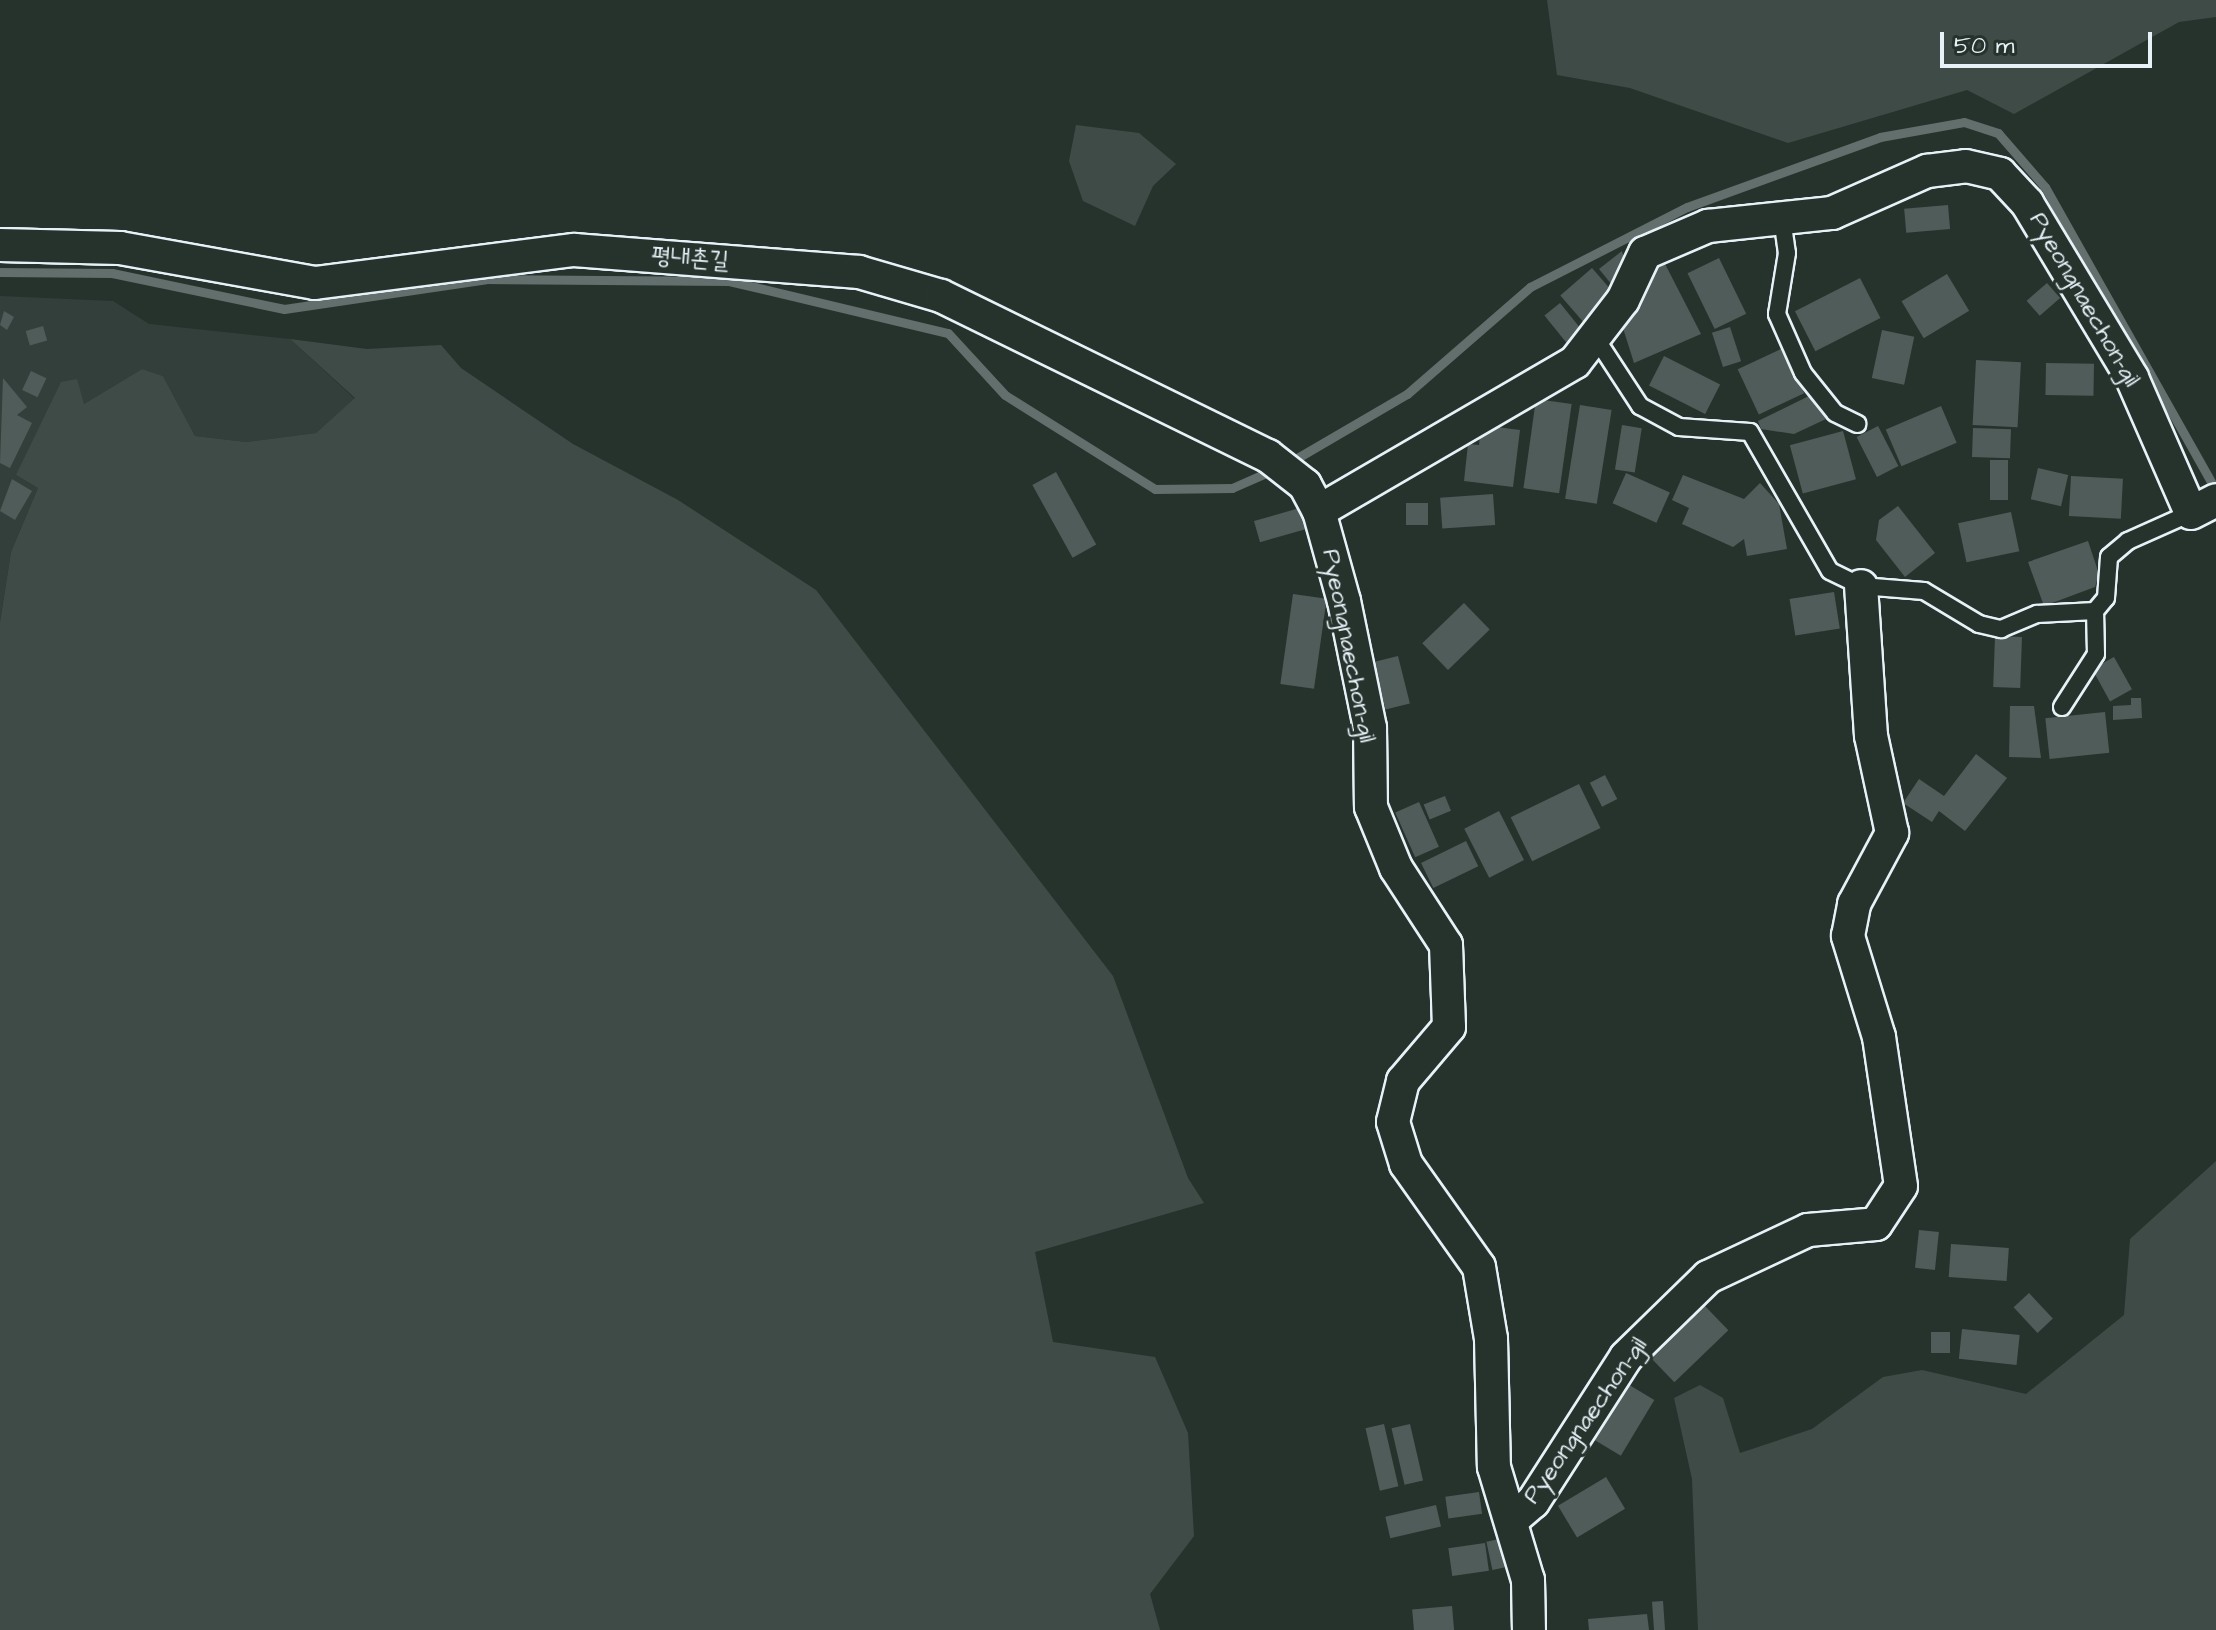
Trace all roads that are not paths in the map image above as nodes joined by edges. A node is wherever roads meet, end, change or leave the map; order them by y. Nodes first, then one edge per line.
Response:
1 (1782, 218) junction
2 (0, 245) edge
3 (1597, 340) junction
4 (1858, 424) dead end
5 (1312, 498) junction
6 (2204, 506) edge
7 (1861, 586) junction
8 (2095, 611) junction
9 (2062, 707) dead end
10 (1512, 1520) junction
11 (1529, 1630) edge

1 - 3 street, Pyeongnaechon-gil
1 - 4 lane
1 - 6 street, Pyeongnaechon-gil
2 - 5 street, 평내촌길
3 - 5 street, Pyeongnaechon-gil
3 - 7 lane
5 - 10 street, Pyeongnaechon-gil
6 - 8 lane, Pyeongnaechon-gil
7 - 8 lane
7 - 10 street, Pyeongnaechon-gil
8 - 9 lane, Pyeongnaechon-gil
10 - 11 street, Pyeongnaechon-gil

